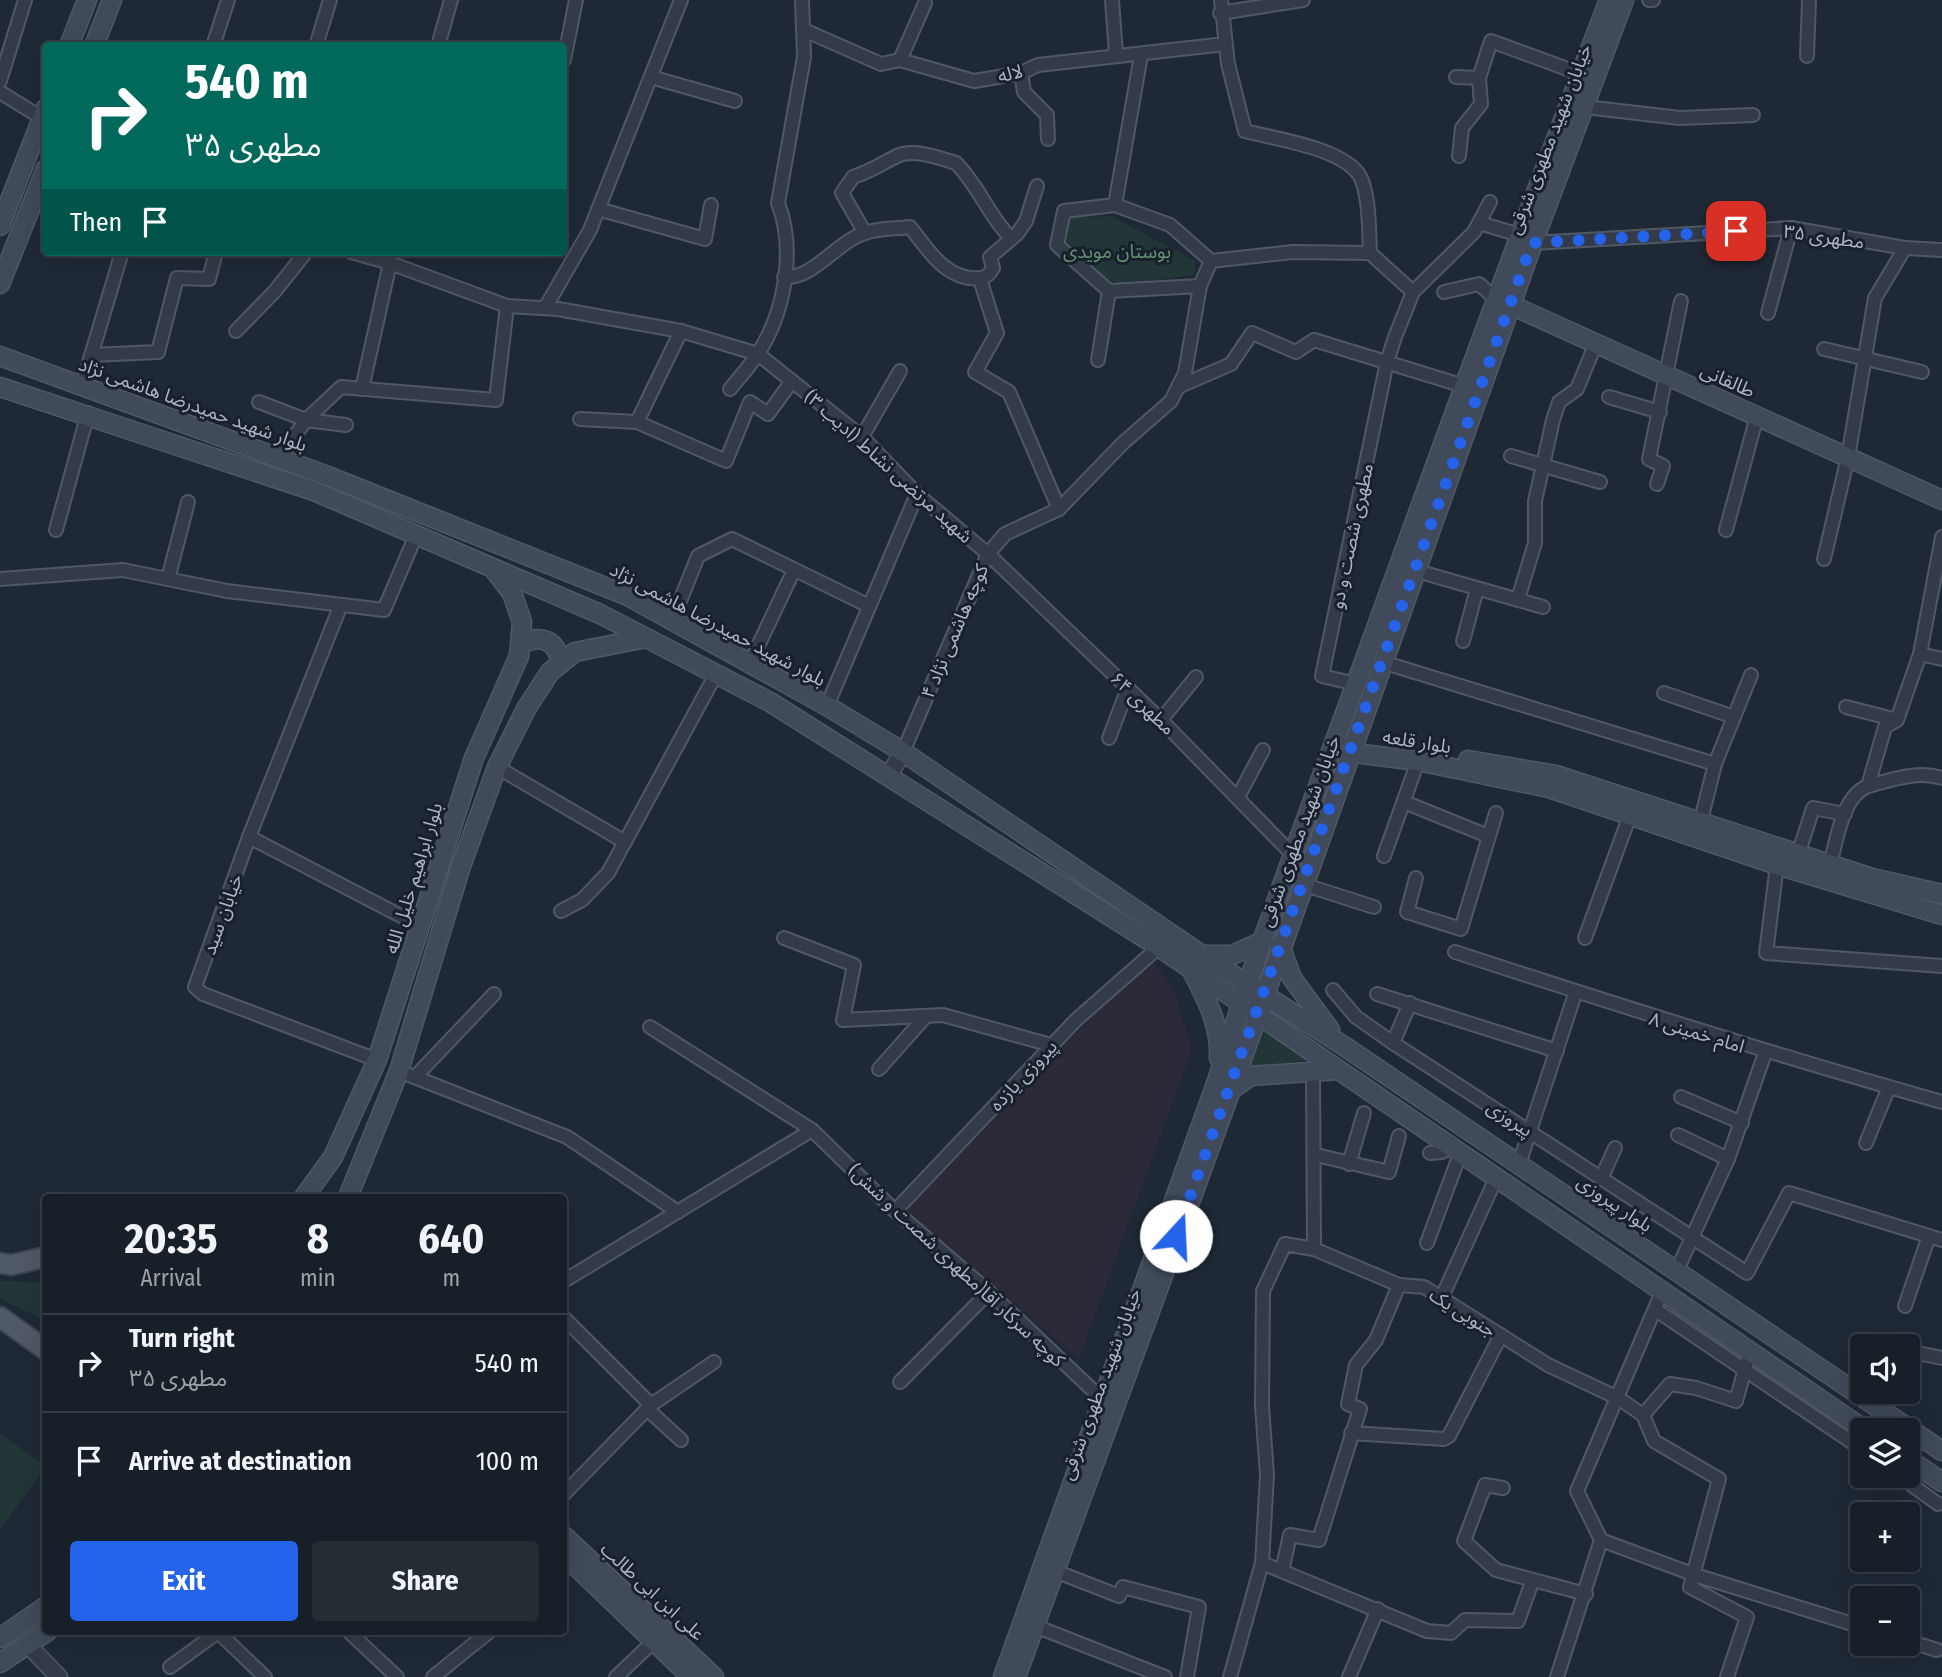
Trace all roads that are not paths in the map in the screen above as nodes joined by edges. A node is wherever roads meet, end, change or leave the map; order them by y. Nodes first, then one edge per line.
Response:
1 (25, 0) edge
2 (87, 0) edge
3 (112, 0) edge
4 (228, 0) edge
5 (330, 0) edge
6 (451, 0) edge
7 (576, 0) edge
8 (681, 0) edge
9 (802, 0) edge
10 (1112, 0) edge
11 (1303, 0) edge
12 (1609, 0) edge
13 (1624, 0) edge
14 (1809, 0) edge
15 (925, 3) dead end
16 (1220, 7) edge
17 (804, 30) junction
18 (71, 42) edge
19 (96, 42) edge
20 (214, 42) edge
21 (317, 42) edge
22 (439, 42) edge
23 (1225, 44) junction
24 (567, 45) edge
25 (1116, 54) junction
26 (1141, 55) junction
27 (1807, 56) dead end
28 (900, 60) junction
29 (1021, 73) junction
30 (1581, 74) junction
31 (651, 77) junction
32 (1456, 77) dead end
33 (1479, 78) junction
34 (0, 81) edge
35 (0, 92) edge
36 (736, 101) dead end
37 (1585, 107) junction
38 (42, 112) edge
39 (1753, 115) dead end
40 (42, 118) edge
41 (1048, 139) dead end
42 (1459, 156) dead end
43 (42, 179) edge
44 (1037, 186) dead end
45 (1490, 202) dead end
46 (8, 205) junction
47 (711, 205) dead end
48 (1115, 205) junction
49 (598, 209) junction
50 (28, 213) junction
51 (1479, 223) junction
52 (0, 226) edge
53 (1791, 228) junction
54 (865, 233) junction
55 (1010, 237) junction
56 (1526, 239) junction
57 (1905, 248) junction
58 (1942, 250) edge
59 (1370, 253) junction
60 (121, 256) edge
61 (215, 256) edge
62 (303, 256) edge
63 (365, 256) edge
64 (1211, 261) junction
65 (390, 263) junction
66 (784, 277) junction
67 (980, 279) junction
68 (0, 284) edge
69 (1200, 286) junction
70 (1109, 290) junction
71 (1413, 292) junction
72 (1444, 292) dead end
73 (1681, 301) dead end
74 (1503, 302) junction
75 (508, 306) junction
76 (545, 308) junction
77 (1768, 313) dead end
78 (236, 331) dead end
79 (681, 331) junction
80 (1595, 343) junction
81 (1824, 349) dead end
82 (758, 354) junction
83 (91, 355) junction
84 (0, 356) edge
85 (1865, 358) junction
86 (1098, 360) dead end
87 (1387, 362) junction
88 (900, 371) dead end
89 (1922, 372) dead end
90 (1665, 375) junction
91 (792, 382) junction
92 (82, 386) junction
93 (1464, 386) junction
94 (1178, 387) junction
95 (0, 388) edge
96 (362, 388) junction
97 (730, 389) dead end
98 (1609, 397) dead end
99 (259, 402) dead end
100 (1660, 412) junction
101 (88, 413) junction
102 (1757, 416) junction
103 (580, 419) dead end
104 (306, 420) junction
105 (637, 422) junction
106 (346, 425) dead end
107 (862, 437) junction
108 (1511, 456) dead end
109 (1848, 457) junction
110 (279, 458) junction
111 (1541, 464) junction
112 (1600, 482) dead end
113 (1657, 484) dead end
114 (917, 494) junction
115 (1942, 500) edge
116 (188, 502) dead end
117 (1059, 509) junction
118 (56, 530) dead end
119 (1726, 530) dead end
120 (416, 535) junction
121 (1942, 537) edge
122 (988, 554) junction
123 (1824, 559) dead end
124 (493, 568) junction
125 (794, 570) junction
126 (1424, 573) dead end
127 (0, 579) edge
128 (168, 579) junction
129 (1477, 589) junction
130 (1518, 599) junction
131 (869, 606) junction
132 (341, 607) junction
133 (1543, 607) dead end
134 (672, 621) junction
135 (646, 638) junction
136 (1463, 641) dead end
137 (521, 644) junction
138 (1920, 654) junction
139 (1942, 659) edge
140 (1382, 662) junction
141 (561, 663) junction
142 (750, 663) junction
143 (716, 674) junction
144 (1751, 676) dead end
145 (1196, 677) dead end
146 (1356, 684) junction
147 (1128, 688) junction
148 (1664, 693) dead end
149 (827, 706) junction
150 (1846, 707) dead end
151 (1734, 717) junction
152 (1161, 720) junction
153 (1897, 720) junction
154 (1109, 738) dead end
155 (1352, 746) junction
156 (1263, 750) dead end
157 (902, 752) junction
158 (1419, 761) junction
159 (1715, 764) junction
160 (497, 767) junction
161 (889, 775) junction
162 (1942, 778) edge
163 (1868, 786) junction
164 (1238, 797) junction
165 (1404, 802) junction
166 (1496, 813) dead end
167 (1845, 814) junction
168 (1630, 815) junction
169 (1700, 824) junction
170 (1488, 836) junction
171 (249, 837) junction
172 (625, 842) junction
173 (1798, 855) junction
174 (1294, 856) junction
175 (1384, 856) dead end
176 (1830, 864) junction
177 (1777, 865) junction
178 (1416, 878) dead end
179 (1302, 884) junction
180 (1942, 894) edge
181 (1374, 906) dead end
182 (561, 911) dead end
183 (1942, 915) edge
184 (420, 926) junction
185 (784, 938) dead end
186 (1585, 938) dead end
187 (1271, 943) junction
188 (1158, 947) junction
189 (1455, 952) dead end
190 (1197, 962) junction
191 (1942, 966) edge
192 (1256, 988) junction
193 (1332, 990) dead end
194 (1575, 993) junction
195 (494, 994) dead end
196 (1377, 994) dead end
197 (1410, 1003) junction
198 (1240, 1005) junction
199 (926, 1016) junction
200 (1256, 1016) junction
201 (650, 1027) dead end
202 (1393, 1043) junction
203 (1051, 1045) junction
204 (1350, 1050) junction
205 (1557, 1051) junction
206 (1765, 1053) junction
207 (377, 1060) junction
208 (879, 1069) dead end
209 (1313, 1071) junction
210 (1341, 1072) junction
211 (407, 1074) junction
212 (1224, 1086) junction
213 (1889, 1087) junction
214 (1681, 1097) dead end
215 (1942, 1102) edge
216 (1364, 1113) dead end
217 (1742, 1123) junction
218 (812, 1130) junction
219 (1530, 1131) junction
220 (1678, 1135) dead end
221 (1399, 1136) dead end
222 (1866, 1143) dead end
223 (1615, 1148) dead end
224 (1453, 1149) junction
225 (1430, 1153) dead end
226 (1315, 1155) junction
227 (1728, 1159) junction
228 (1349, 1164) junction
229 (1519, 1164) junction
230 (1496, 1178) junction
231 (1601, 1179) junction
232 (310, 1194) edge
233 (349, 1194) edge
234 (895, 1211) junction
235 (678, 1212) junction
236 (1693, 1238) junction
237 (1936, 1238) edge
238 (1427, 1243) dead end
239 (1308, 1248) junction
240 (42, 1258) edge
241 (0, 1263) edge
242 (1677, 1270) junction
243 (567, 1279) edge
244 (1399, 1285) junction
245 (989, 1292) junction
246 (1662, 1292) junction
247 (1442, 1297) junction
248 (1905, 1306) dead end
249 (1656, 1310) junction
250 (0, 1317) edge
251 (567, 1321) edge
252 (1501, 1335) junction
253 (42, 1347) edge
254 (1920, 1357) edge
255 (1942, 1358) edge
256 (1747, 1361) junction
257 (714, 1362) dead end
258 (900, 1381) dead end
259 (1618, 1398) junction
260 (1102, 1399) junction
261 (1888, 1404) edge
262 (649, 1407) junction
263 (1885, 1409) junction
264 (1643, 1415) junction
265 (1850, 1421) edge
266 (1351, 1433) junction
267 (681, 1440) dead end
268 (1850, 1440) edge
269 (1937, 1447) edge
270 (1920, 1457) edge
271 (1920, 1468) edge
272 (1942, 1482) edge
273 (1503, 1488) dead end
274 (1917, 1488) edge
275 (567, 1491) edge
276 (1938, 1503) dead end
277 (567, 1539) edge
278 (1601, 1541) junction
279 (567, 1563) edge
280 (1262, 1563) junction
281 (1282, 1570) junction
282 (1055, 1571) junction
283 (1695, 1575) junction
284 (1532, 1581) junction
285 (1586, 1594) junction
286 (42, 1609) edge
287 (1378, 1609) junction
288 (1850, 1623) edge
289 (1035, 1626) junction
290 (42, 1635) edge
291 (213, 1635) edge
292 (222, 1635) edge
293 (352, 1635) edge
294 (485, 1635) edge
295 (0, 1638) edge
296 (654, 1641) junction
297 (28, 1645) junction
298 (1920, 1645) edge
299 (1937, 1650) dead end
300 (0, 1663) edge
301 (170, 1667) dead end
302 (59, 1677) edge
303 (265, 1677) edge
304 (397, 1677) edge
305 (433, 1677) edge
306 (616, 1677) edge
307 (691, 1677) edge
308 (714, 1677) edge
309 (1003, 1677) edge
310 (1016, 1677) edge
311 (1165, 1677) edge
312 (1187, 1677) edge
313 (1230, 1677) edge
314 (1349, 1677) edge
315 (1557, 1677) edge
316 (1727, 1677) edge

1 - 34 street
2 - 18 main road
3 - 19 main road
4 - 20 street
5 - 21 street
6 - 22 street
7 - 24 street
8 - 31 street
9 - 17 street
10 - 25 street
11 - 16 street
12 - 30 main road, خیابان شهید مطهری شرقی
13 - 37 main road, خیابان شهید مطهری شرقی
14 - 27 street
15 - 28 street
16 - 23 street
17 - 28 street, لاله
17 - 66 street
23 - 26 street, لاله
23 - 59 street
25 - 26 street, لاله
25 - 29 street, لاله
26 - 48 street
28 - 29 street, لاله
29 - 41 street
30 - 33 street
30 - 56 main road, خیابان شهید مطهری شرقی
31 - 36 street
31 - 49 street
32 - 33 street
33 - 42 street
35 - 38 street
37 - 39 street
37 - 56 main road, خیابان شهید مطهری شرقی
40 - 46 main road
43 - 50 main road
44 - 55 street
45 - 51 street
46 - 50 street
46 - 52 main road
47 - 49 street
48 - 64 street
48 - 70 street
49 - 76 street
50 - 68 main road
51 - 56 street, مطهری ۳۵
51 - 71 street
53 - 56 street, مطهری ۳۵
53 - 57 street, مطهری ۳۵
53 - 77 street
54 - 55 street
54 - 66 street
54 - 67 street
55 - 67 street
56 - 74 main road, خیابان شهید مطهری شرقی
57 - 58 street, مطهری ۳۵
57 - 85 street
59 - 64 street
59 - 71 street
60 - 83 street
61 - 83 street
62 - 78 street
63 - 65 street, شهید مرتضی نشاط (ادیب ۳)
64 - 69 street
65 - 75 street, شهید مرتضی نشاط (ادیب ۳)
65 - 96 street
66 - 82 street
67 - 117 street
69 - 70 street
69 - 94 street
70 - 86 street
71 - 87 street
72 - 74 street
73 - 90 street
74 - 80 main road, طالقانی
74 - 93 main road, خیابان شهید مطهری شرقی
74 - 140 main road, خیابان شهید مطهری شرقی
75 - 76 street, شهید مرتضی نشاط (ادیب ۳)
75 - 96 street
76 - 79 street, شهید مرتضی نشاط (ادیب ۳)
79 - 82 street, شهید مرتضی نشاط (ادیب ۳)
79 - 105 street
80 - 90 main road, طالقانی
80 - 111 street
81 - 85 street
82 - 91 street, شهید مرتضی نشاط (ادیب ۳)
82 - 97 street
83 - 92 street
84 - 92 main road, بلوار شهید حمیدرضا هاشمی نژاد
85 - 89 street
85 - 109 street
87 - 93 street
87 - 94 street
87 - 146 street, مطهری شصت و دو
88 - 107 street
90 - 100 street
90 - 102 main road, طالقانی
91 - 105 street
91 - 107 street, شهید مرتضی نشاط (ادیب ۳)
92 - 110 main road, بلوار شهید حمیدرضا هاشمی نژاد
93 - 146 main road, خیابان شهید مطهری شرقی
94 - 117 street, کوچه هاشمی نژاد ۴
95 - 101 main road, بلوار شهید حمیدرضا هاشمی نژاد
96 - 104 street
98 - 100 street
99 - 104 street
100 - 113 street
101 - 118 street
101 - 120 main road, بلوار شهید حمیدرضا هاشمی نژاد
102 - 109 main road, طالقانی
102 - 119 street
103 - 105 street
104 - 106 street
104 - 110 street
107 - 114 street, شهید مرتضی نشاط (ادیب ۳)
108 - 111 street
109 - 115 main road, طالقانی
109 - 123 street
110 - 134 main road, بلوار شهید حمیدرضا هاشمی نژاد
111 - 112 street
111 - 130 street
114 - 122 street, شهید مرتضی نشاط (ادیب ۳)
114 - 131 street
116 - 128 street
117 - 122 street, کوچه هاشمی نژاد ۴
120 - 124 main road, بلوار شهید حمیدرضا هاشمی نژاد
120 - 132 street
121 - 138 street
122 - 147 street, مطهری ۶۴
122 - 157 street, کوچه هاشمی نژاد ۴
124 - 135 main road, بلوار شهید حمیدرضا هاشمی نژاد
124 - 137 main road, بلوار ابراهیم خلیل الله
125 - 131 street
125 - 134 street
125 - 142 street
126 - 129 street
127 - 128 street
128 - 132 street
129 - 130 street
129 - 136 street
130 - 133 street
131 - 149 street
132 - 171 street
134 - 142 main road, بلوار شهید حمیدرضا هاشمی نژاد
135 - 141 main road
135 - 143 main road, بلوار شهید حمیدرضا هاشمی نژاد
137 - 141 main road
137 - 184 main road, بلوار ابراهیم خلیل الله
138 - 139 street
138 - 153 street
140 - 155 main road, خیابان شهید مطهری شرقی
140 - 159 street
141 - 160 main road
142 - 149 main road, بلوار شهید حمیدرضا هاشمی نژاد
143 - 161 main road, بلوار شهید حمیدرضا هاشمی نژاد
143 - 172 street
144 - 151 street
145 - 152 street
146 - 174 main road, خیابان شهید مطهری شرقی
147 - 152 street, مطهری ۶۴
147 - 154 street
148 - 151 street
149 - 157 main road, بلوار شهید حمیدرضا هاشمی نژاد
150 - 153 street
151 - 159 street
152 - 164 street, مطهری ۶۴
153 - 163 street
155 - 158 main road, بلوار قلعه
155 - 169 main road, بلوار قلعه
155 - 179 main road, خیابان شهید مطهری شرقی
156 - 164 street
157 - 161 street
157 - 190 main road, بلوار شهید حمیدرضا هاشمی نژاد
158 - 165 street
158 - 168 main road, بلوار قلعه
159 - 169 street
160 - 172 street
160 - 211 main road
161 - 188 main road, بلوار شهید حمیدرضا هاشمی نژاد
162 - 163 street
163 - 167 street
164 - 174 street, مطهری ۶۴
165 - 170 street
165 - 175 street
166 - 170 street
167 - 173 street
167 - 176 street
168 - 177 main road, بلوار قلعه
168 - 186 street
169 - 173 main road, بلوار قلعه
170 - 178 street
171 - 184 street
171 - 207 street, خیابان سید
172 - 182 street
173 - 176 main road, بلوار قلعه
174 - 187 main road, خیابان شهید مطهری شرقی
176 - 180 main road, بلوار قلعه
177 - 183 main road, بلوار قلعه
177 - 191 street
179 - 181 street
179 - 187 main road, خیابان شهید مطهری شرقی
184 - 207 main road, بلوار ابراهیم خلیل الله
185 - 199 street
187 - 190 main road
187 - 192 main road, خیابان شهید مطهری شرقی
187 - 204 main road
188 - 190 main road, بلوار شهید حمیدرضا هاشمی نژاد
188 - 203 street, پیروزی یازده
189 - 194 street, امام خمینی ۸
190 - 192 main road, بلوار شهید حمیدرضا هاشمی نژاد
190 - 198 main road, بلوار شهید حمیدرضا هاشمی نژاد
190 - 212 main road
192 - 198 main road, خیابان شهید مطهری شرقی
192 - 200 main road, خیابان شهید مطهری شرقی
192 - 204 main road, بلوار پیروزی
193 - 202 street, پیروزی
194 - 205 street
194 - 206 street, امام خمینی ۸
195 - 211 street
196 - 197 street
197 - 202 street
197 - 205 street
198 - 200 main road
198 - 212 main road, خیابان شهید مطهری شرقی
199 - 203 street
199 - 208 street
200 - 210 main road
200 - 212 main road, خیابان شهید مطهری شرقی
201 - 218 street, (مطهری شصت و شش)کوچه سرکار آقا
202 - 219 street, پیروزی
203 - 234 street, پیروزی یازده
204 - 210 main road
204 - 229 main road, بلوار پیروزی
205 - 219 street
206 - 213 street, امام خمینی ۸
206 - 217 street
207 - 232 main road, بلوار ابراهیم خلیل الله
209 - 210 main road
209 - 212 main road
209 - 226 street
210 - 224 main road
211 - 233 main road
211 - 235 street
212 - 260 main road, خیابان شهید مطهری شرقی
212 - 282 main road, خیابان شهید مطهری شرقی
213 - 215 street, امام خمینی ۸
213 - 222 street
214 - 217 street
216 - 228 street
217 - 227 street
218 - 234 street, (مطهری شصت و شش)کوچه سرکار آقا
218 - 235 street
219 - 229 street
219 - 231 street, پیروزی
220 - 227 street
221 - 228 street
223 - 231 street
224 - 225 street
224 - 230 main road
224 - 238 street
226 - 228 street
226 - 239 street
227 - 236 street
229 - 242 main road, بلوار پیروزی
230 - 246 main road
230 - 247 street
231 - 236 street, پیروزی
234 - 245 street, (مطهری شصت و شش)کوچه سرکار آقا
235 - 243 street
236 - 237 street, پیروزی
236 - 242 street
237 - 248 street
239 - 244 street, جنوبی یک
239 - 280 street
240 - 241 main road
242 - 263 main road, بلوار پیروزی
244 - 247 street, جنوبی یک
244 - 266 street
245 - 258 street
245 - 260 street, (مطهری شصت و شش)کوچه سرکار آقا
246 - 249 street
246 - 256 main road
247 - 252 street, جنوبی یک
249 - 256 street
249 - 259 street
250 - 253 main road
251 - 262 street
252 - 259 street, جنوبی یک
252 - 266 street
254 - 255 street
256 - 264 street
256 - 265 main road
256 - 268 street
257 - 262 street
259 - 264 street, جنوبی یک
259 - 278 street
260 - 309 main road, خیابان شهید مطهری شرقی
261 - 263 street
262 - 267 street
262 - 275 street
263 - 269 main road, بلوار پیروزی
264 - 283 street
266 - 281 street
269 - 270 main road
271 - 272 main road
273 - 284 street
274 - 276 street
277 - 308 main road, علی ابن ابی طالب
278 - 283 street
278 - 285 street
279 - 296 main road, علی ابن ابی طالب
280 - 281 street
280 - 313 street
281 - 287 street
282 - 289 main road, خیابان شهید مطهری شرقی
282 - 312 street
283 - 288 street
283 - 316 street
284 - 285 street
284 - 287 street
285 - 315 street
286 - 295 main road
287 - 314 street
289 - 310 main road, خیابان شهید مطهری شرقی
289 - 311 street
290 - 297 main road
291 - 301 street
292 - 303 street
293 - 304 street
294 - 305 street
296 - 306 street
296 - 307 main road, علی ابن ابی طالب
297 - 300 main road
297 - 302 street
298 - 299 street

